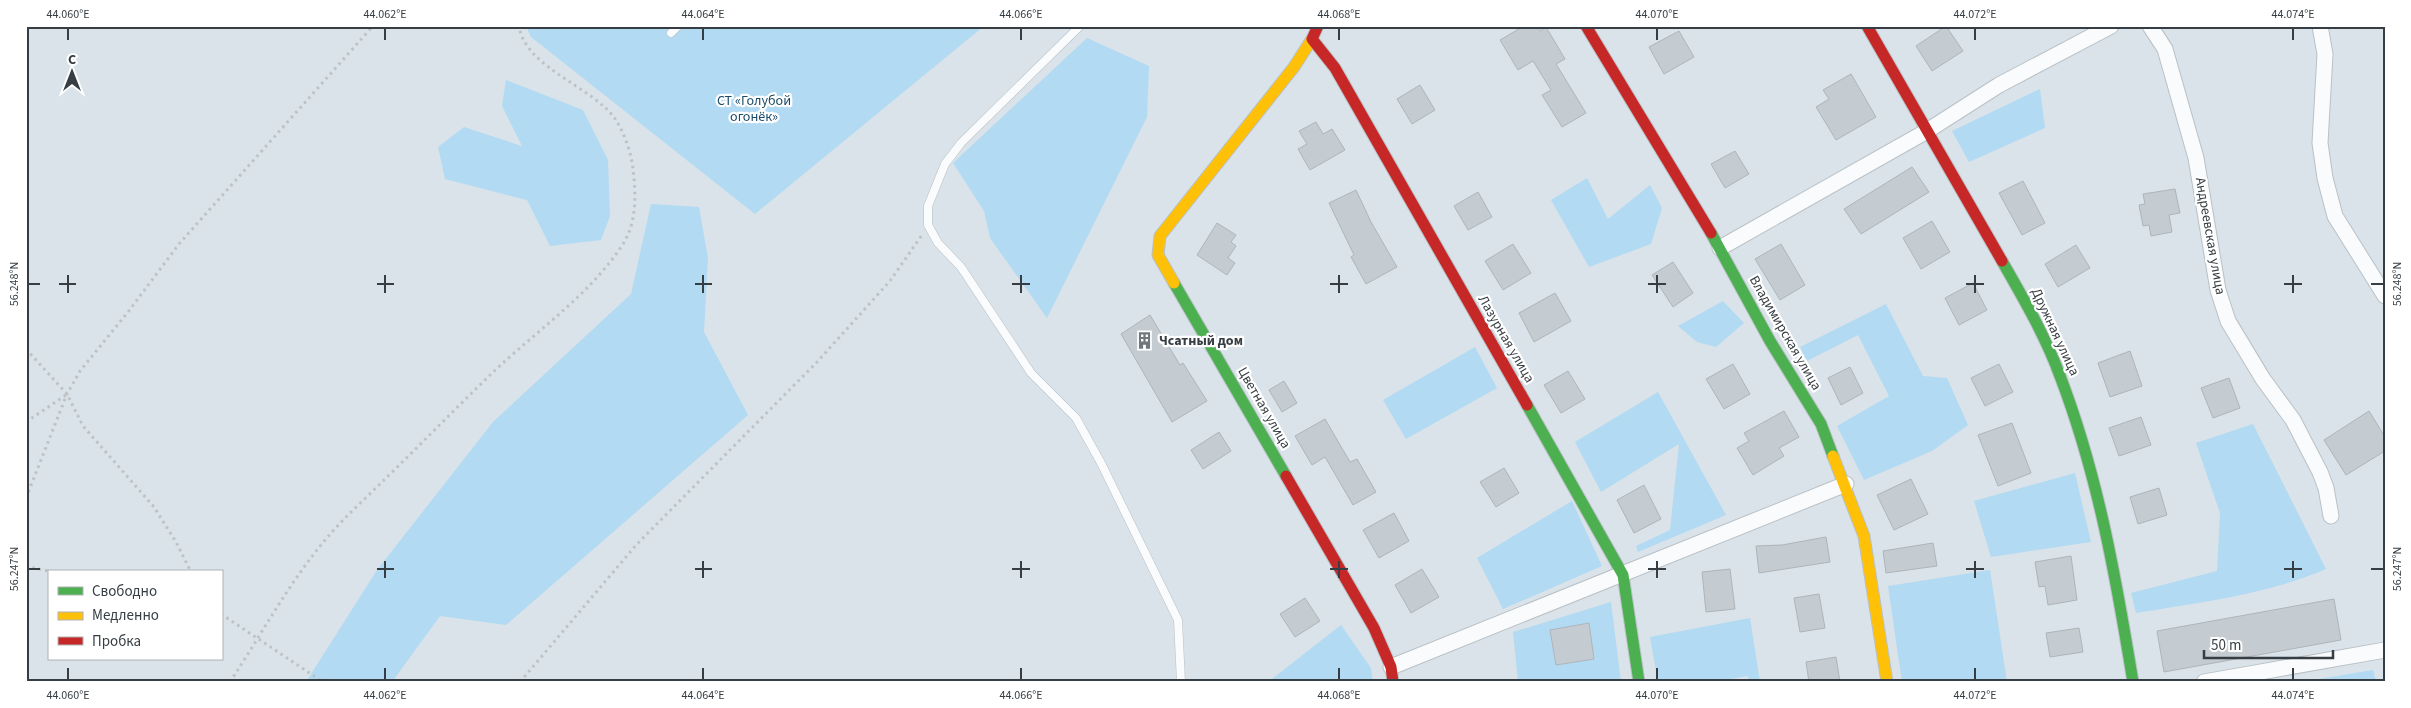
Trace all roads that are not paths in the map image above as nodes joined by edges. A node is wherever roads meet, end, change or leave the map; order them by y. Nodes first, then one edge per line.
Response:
1 (678, 26) edge
2 (1080, 26) edge
3 (1317, 26) edge
4 (1586, 26) edge
5 (1868, 26) edge
6 (2111, 26) edge
7 (2150, 26) edge
8 (2320, 26) edge
9 (671, 33) dead end
10 (1312, 39) junction
11 (1927, 131) junction
12 (1720, 248) junction
13 (2385, 296) edge
14 (1846, 484) junction
15 (2330, 516) dead end
16 (1623, 575) junction
17 (2385, 650) edge
18 (1392, 674) edge
19 (1181, 682) edge
20 (1639, 682) edge
21 (1887, 682) edge
22 (2132, 682) edge
23 (2204, 682) edge

1 - 9 lane
2 - 19 lane
3 - 10 street
4 - 12 street, Владимирская улица
5 - 11 street, Дружная улица
6 - 11 street
7 - 15 street, Андреевская улица
8 - 13 street
10 - 16 street, Лазурная улица
10 - 18 street, Цветная улица
11 - 12 street
11 - 22 street, Дружная улица
12 - 14 street, Владимирская улица
14 - 16 street
14 - 21 street, Владимирская улица
16 - 18 street
16 - 20 street, Лазурная улица
17 - 23 street

